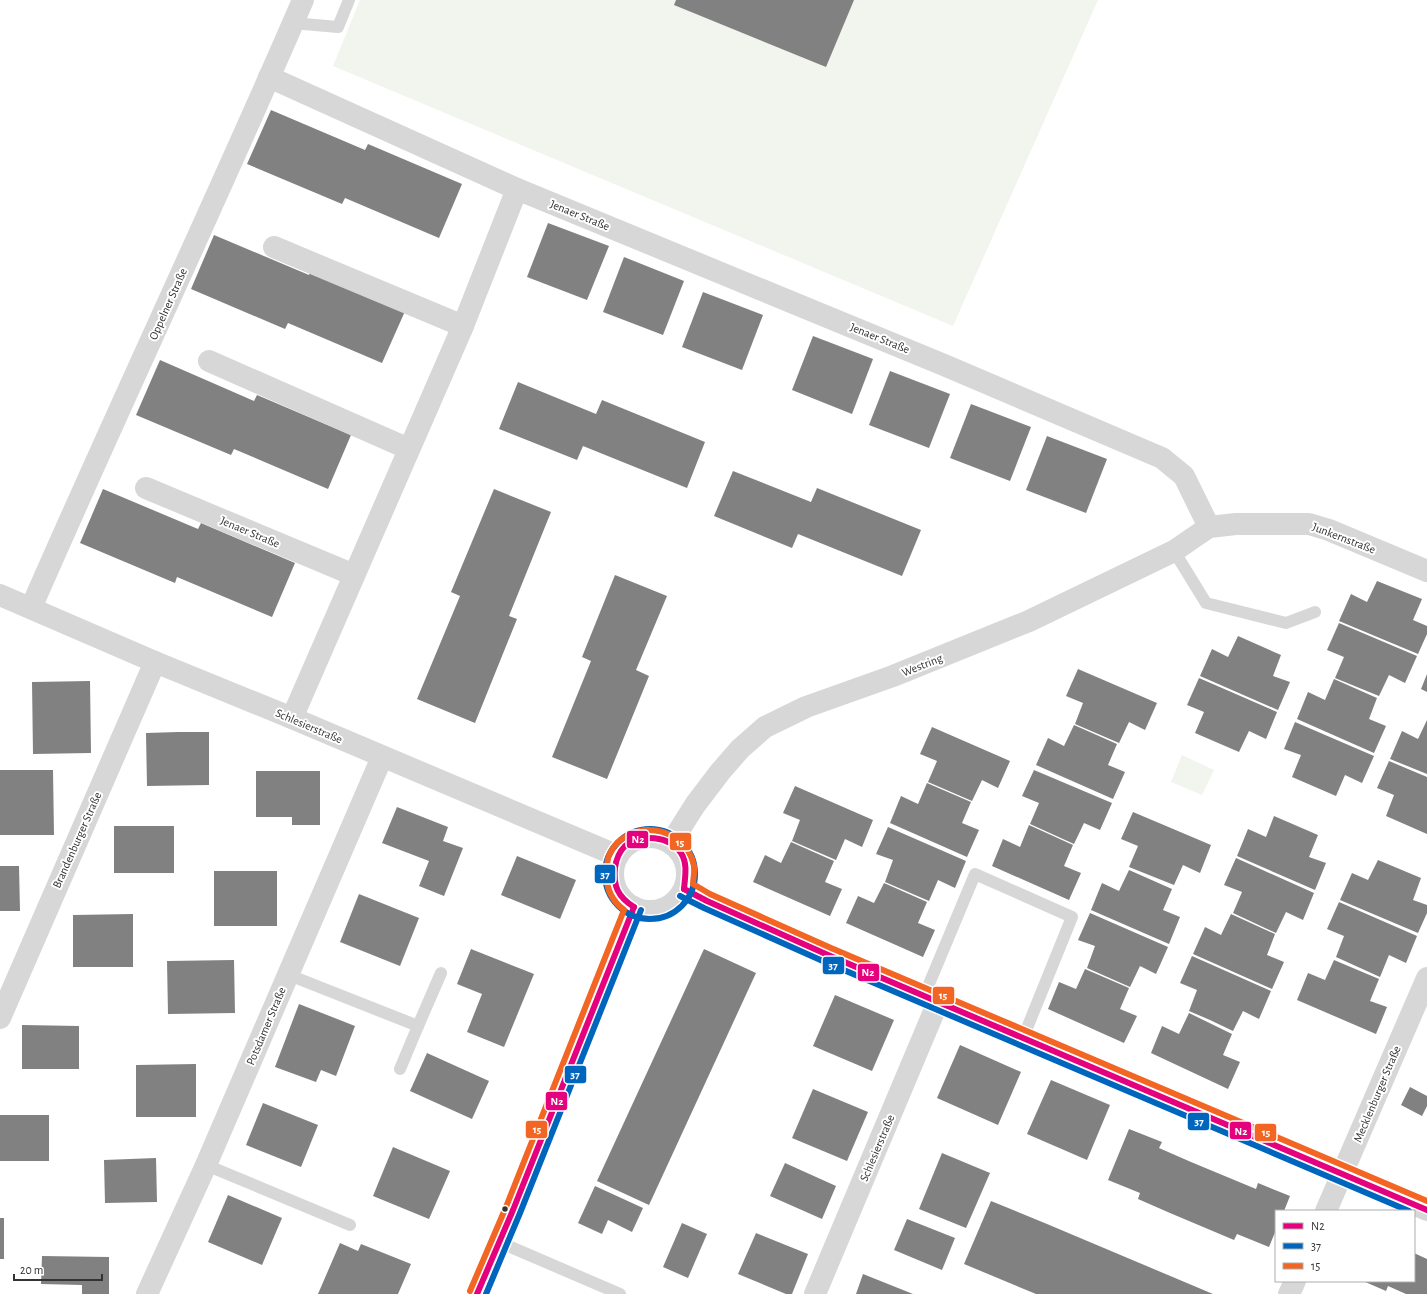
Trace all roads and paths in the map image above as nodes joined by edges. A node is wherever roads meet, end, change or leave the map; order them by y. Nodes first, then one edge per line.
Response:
1 (302, 0) edge
2 (349, 0) edge
3 (292, 23) junction
4 (269, 77) junction
5 (517, 189) junction
6 (274, 247) dead end
7 (463, 326) junction
8 (209, 361) dead end
9 (409, 449) junction
10 (146, 488) dead end
11 (1209, 527) junction
12 (1174, 551) junction
13 (1427, 572) edge
14 (354, 575) junction
15 (0, 594) edge
16 (31, 608) junction
17 (1316, 612) dead end
18 (155, 662) junction
19 (292, 718) junction
20 (382, 757) junction
21 (671, 843) junction
22 (618, 856) junction
23 (684, 889) junction
24 (634, 907) junction
25 (442, 973) dead end
26 (289, 975) junction
27 (1427, 978) edge
28 (931, 999) junction
29 (0, 1018) edge
30 (418, 1026) junction
31 (1023, 1038) junction
32 (400, 1069) dead end
33 (206, 1165) junction
34 (1342, 1174) junction
35 (1326, 1210) edge
36 (1427, 1210) edge
37 (350, 1225) dead end
38 (499, 1242) junction
39 (1295, 1282) edge
40 (147, 1294) edge
41 (476, 1294) edge
42 (620, 1294) edge
43 (816, 1294) edge
44 (1289, 1294) edge

1 - 3 street, Oppelner Straße
2 - 3 lane
3 - 4 street, Oppelner Straße
4 - 5 street, Jenaer Straße
4 - 16 street, Oppelner Straße
5 - 7 street
5 - 11 street, Jenaer Straße
6 - 7 street
7 - 9 street
8 - 9 street
9 - 14 street
10 - 14 street, Jenaer Straße
11 - 12 street, Westring
11 - 13 street, Junkernstraße
12 - 17 lane
12 - 21 street, Westring
14 - 19 street
15 - 16 street, Schlesierstraße
16 - 18 street, Schlesierstraße
18 - 19 street, Schlesierstraße
18 - 29 street, Brandenburger Straße
19 - 20 street, Schlesierstraße
20 - 22 street, Schlesierstraße
20 - 26 street, Potsdamer Straße
21 - 22 street
21 - 23 street
22 - 24 street
23 - 24 street
23 - 28 street
24 - 38 street
25 - 30 lane
26 - 30 lane
26 - 33 street, Potsdamer Straße
27 - 34 street, Mecklenburger Straße
28 - 31 street
28 - 31 lane
28 - 43 street, Schlesierstraße
30 - 32 lane
31 - 34 street
33 - 37 lane
33 - 40 street, Potsdamer Straße
34 - 35 street, Mecklenburger Straße
34 - 36 street
38 - 41 street
38 - 42 lane
39 - 44 street

